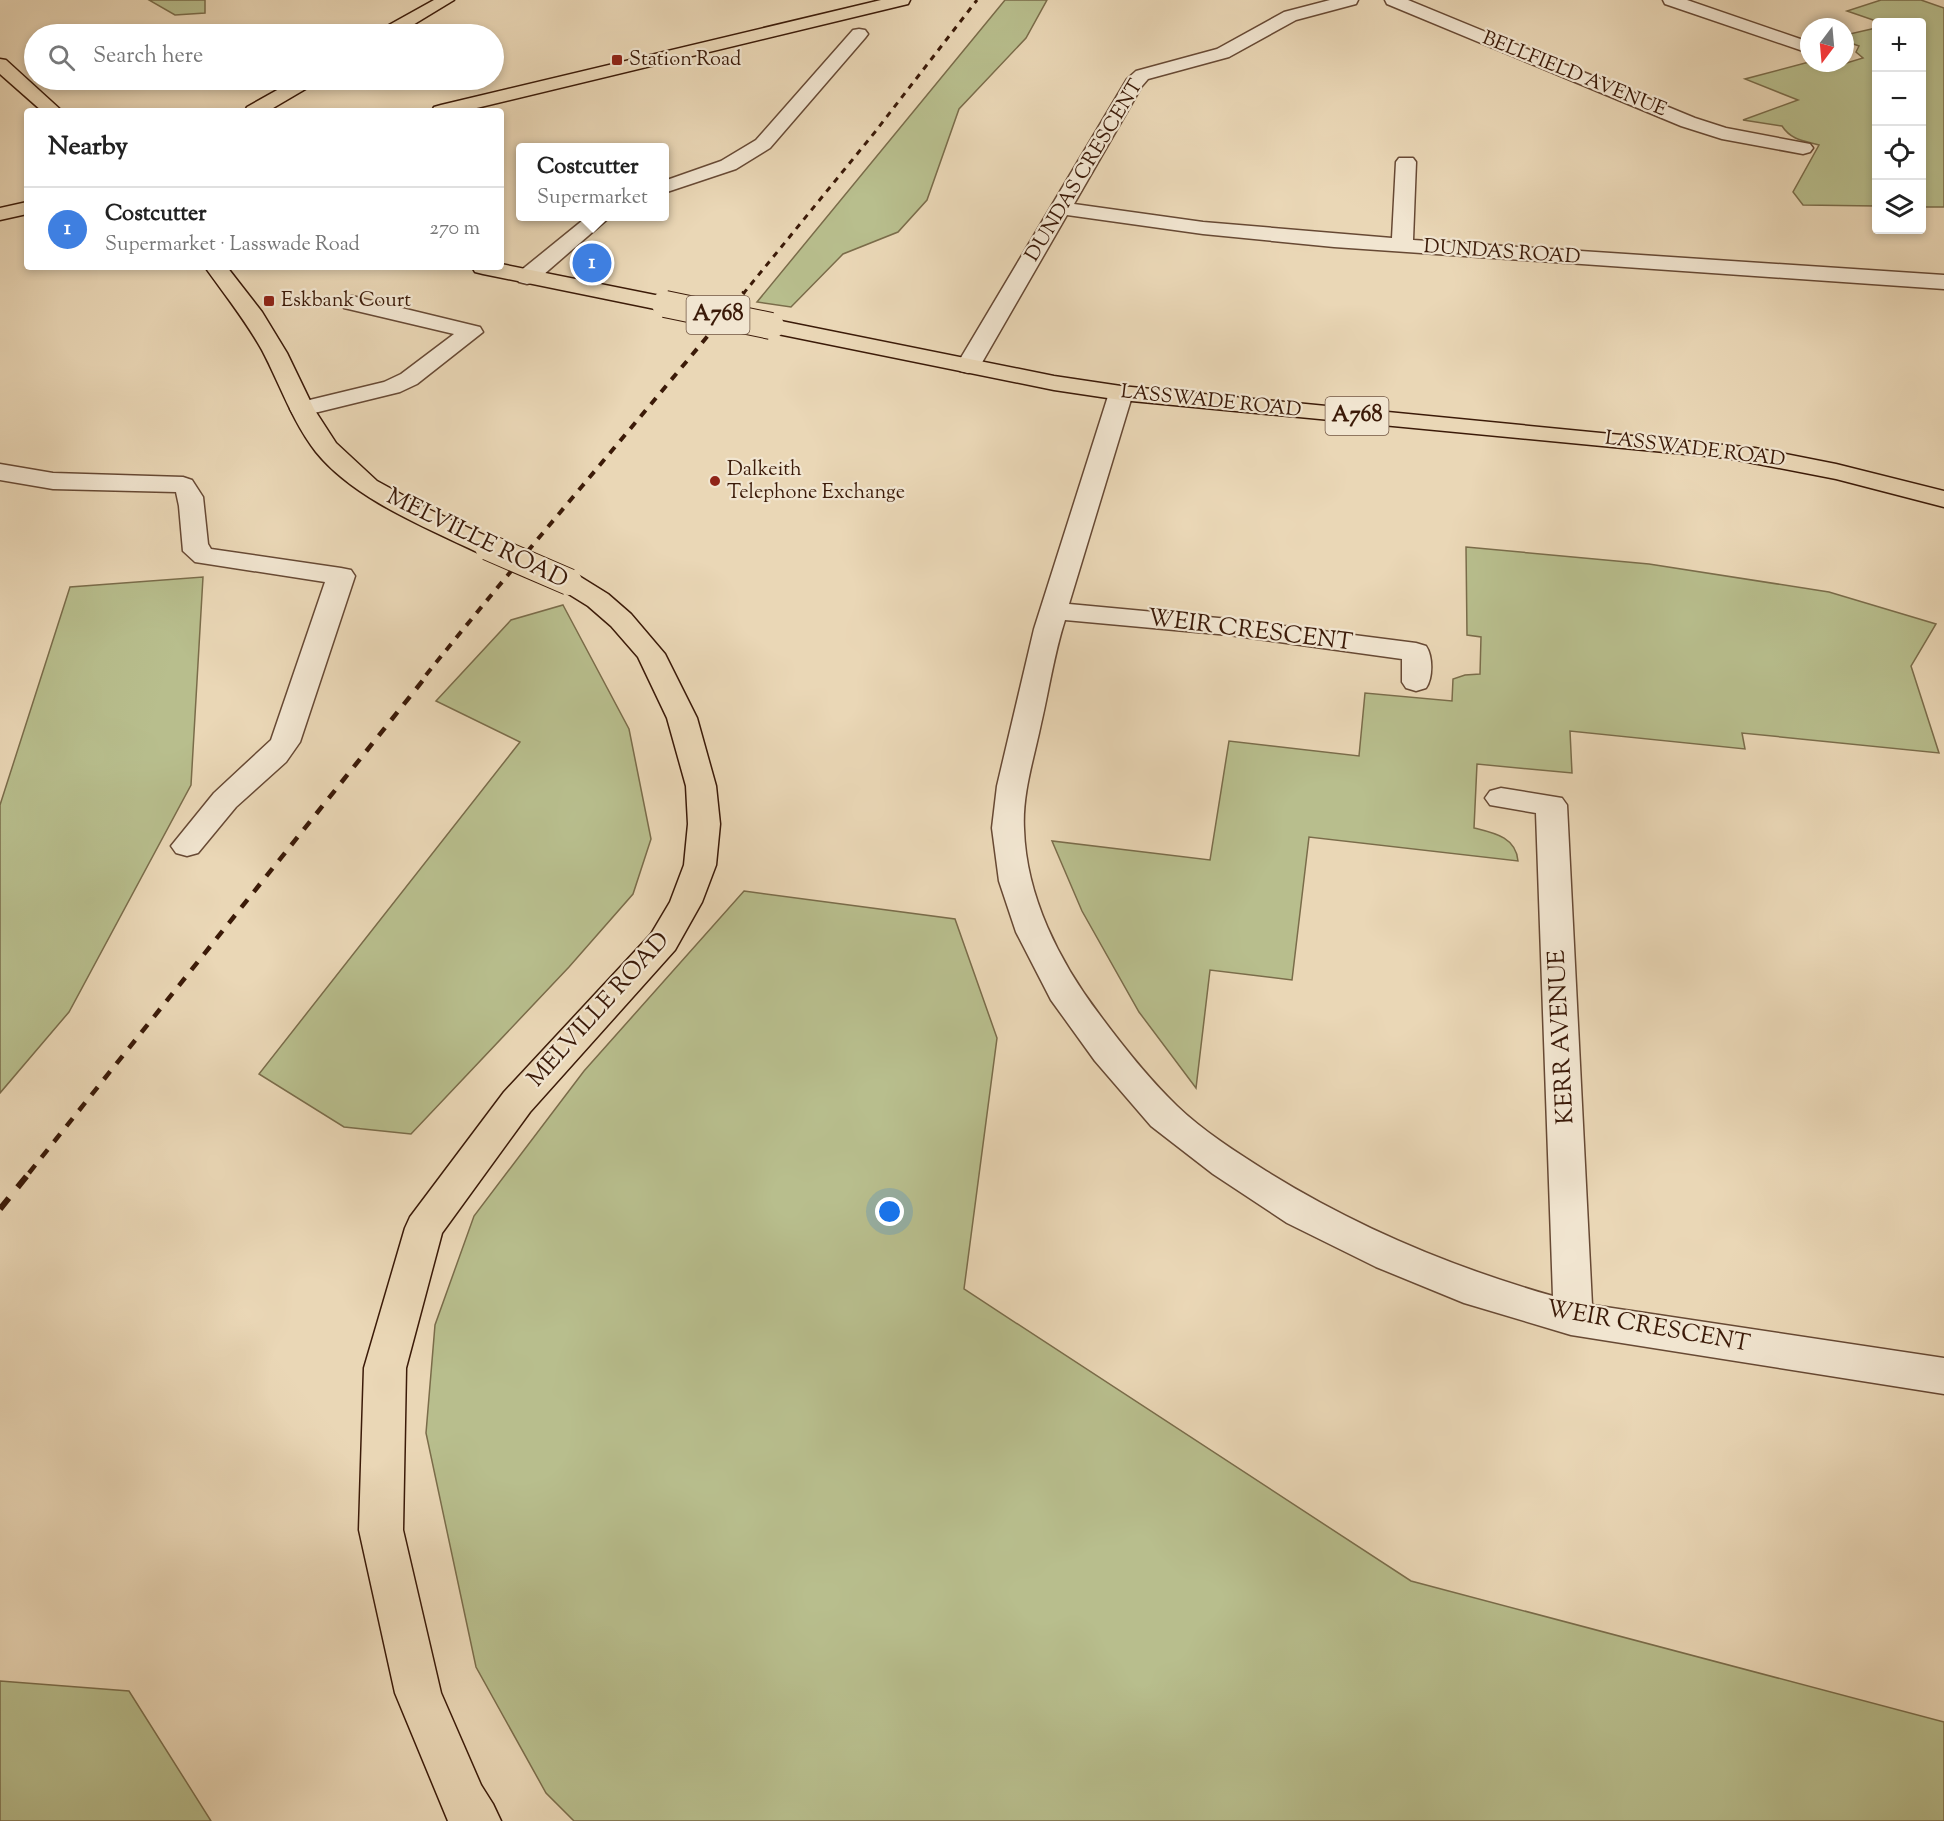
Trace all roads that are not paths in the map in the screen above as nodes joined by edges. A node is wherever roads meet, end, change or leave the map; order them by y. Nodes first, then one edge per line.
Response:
1 (446, 0) edge
2 (902, 0) edge
3 (1350, 0) edge
4 (1393, 0) edge
5 (1671, 0) edge
6 (404, 24) edge
7 (859, 34) dead end
8 (1800, 45) edge
9 (0, 64) edge
10 (24, 85) edge
11 (29, 90) edge
12 (291, 90) edge
13 (50, 108) edge
14 (259, 108) edge
15 (453, 108) edge
16 (1803, 148) dead end
17 (1406, 162) dead end
18 (669, 185) edge
19 (1061, 208) junction
20 (24, 209) edge
21 (0, 214) edge
22 (595, 221) edge
23 (1402, 246) junction
24 (218, 270) edge
25 (496, 270) edge
26 (527, 277) junction
27 (1944, 282) edge
28 (352, 303) dead end
29 (968, 366) junction
30 (1121, 393) junction
31 (302, 409) junction
32 (0, 472) edge
33 (1944, 499) edge
34 (1053, 611) junction
35 (1416, 682) dead end
36 (1501, 798) dead end
37 (187, 846) dead end
38 (1571, 1318) junction
39 (1944, 1376) edge
40 (476, 1821) edge

1 - 6 main road
2 - 15 main road
3 - 19 street, DUNDAS CRESCENT
4 - 16 street, BELLFIELD AVENUE
5 - 8 street
7 - 18 street
9 - 10 main road
11 - 13 main road
12 - 14 main road
17 - 23 street
19 - 23 street, DUNDAS ROAD
19 - 29 street, DUNDAS CRESCENT
20 - 21 main road
22 - 26 street
23 - 27 street, DUNDAS ROAD
24 - 31 main road, MELVILLE ROAD
25 - 26 main road, LASSWADE ROAD / A768
26 - 29 main road, LASSWADE ROAD / A768, bridge
28 - 31 street
29 - 30 main road, LASSWADE ROAD / A768
30 - 33 main road, LASSWADE ROAD / A768
30 - 34 street, WEIR CRESCENT
31 - 40 main road, MELVILLE ROAD, bridge
32 - 37 street
34 - 35 street, WEIR CRESCENT
34 - 38 street, WEIR CRESCENT
36 - 38 street, KERR AVENUE
38 - 39 street, WEIR CRESCENT

